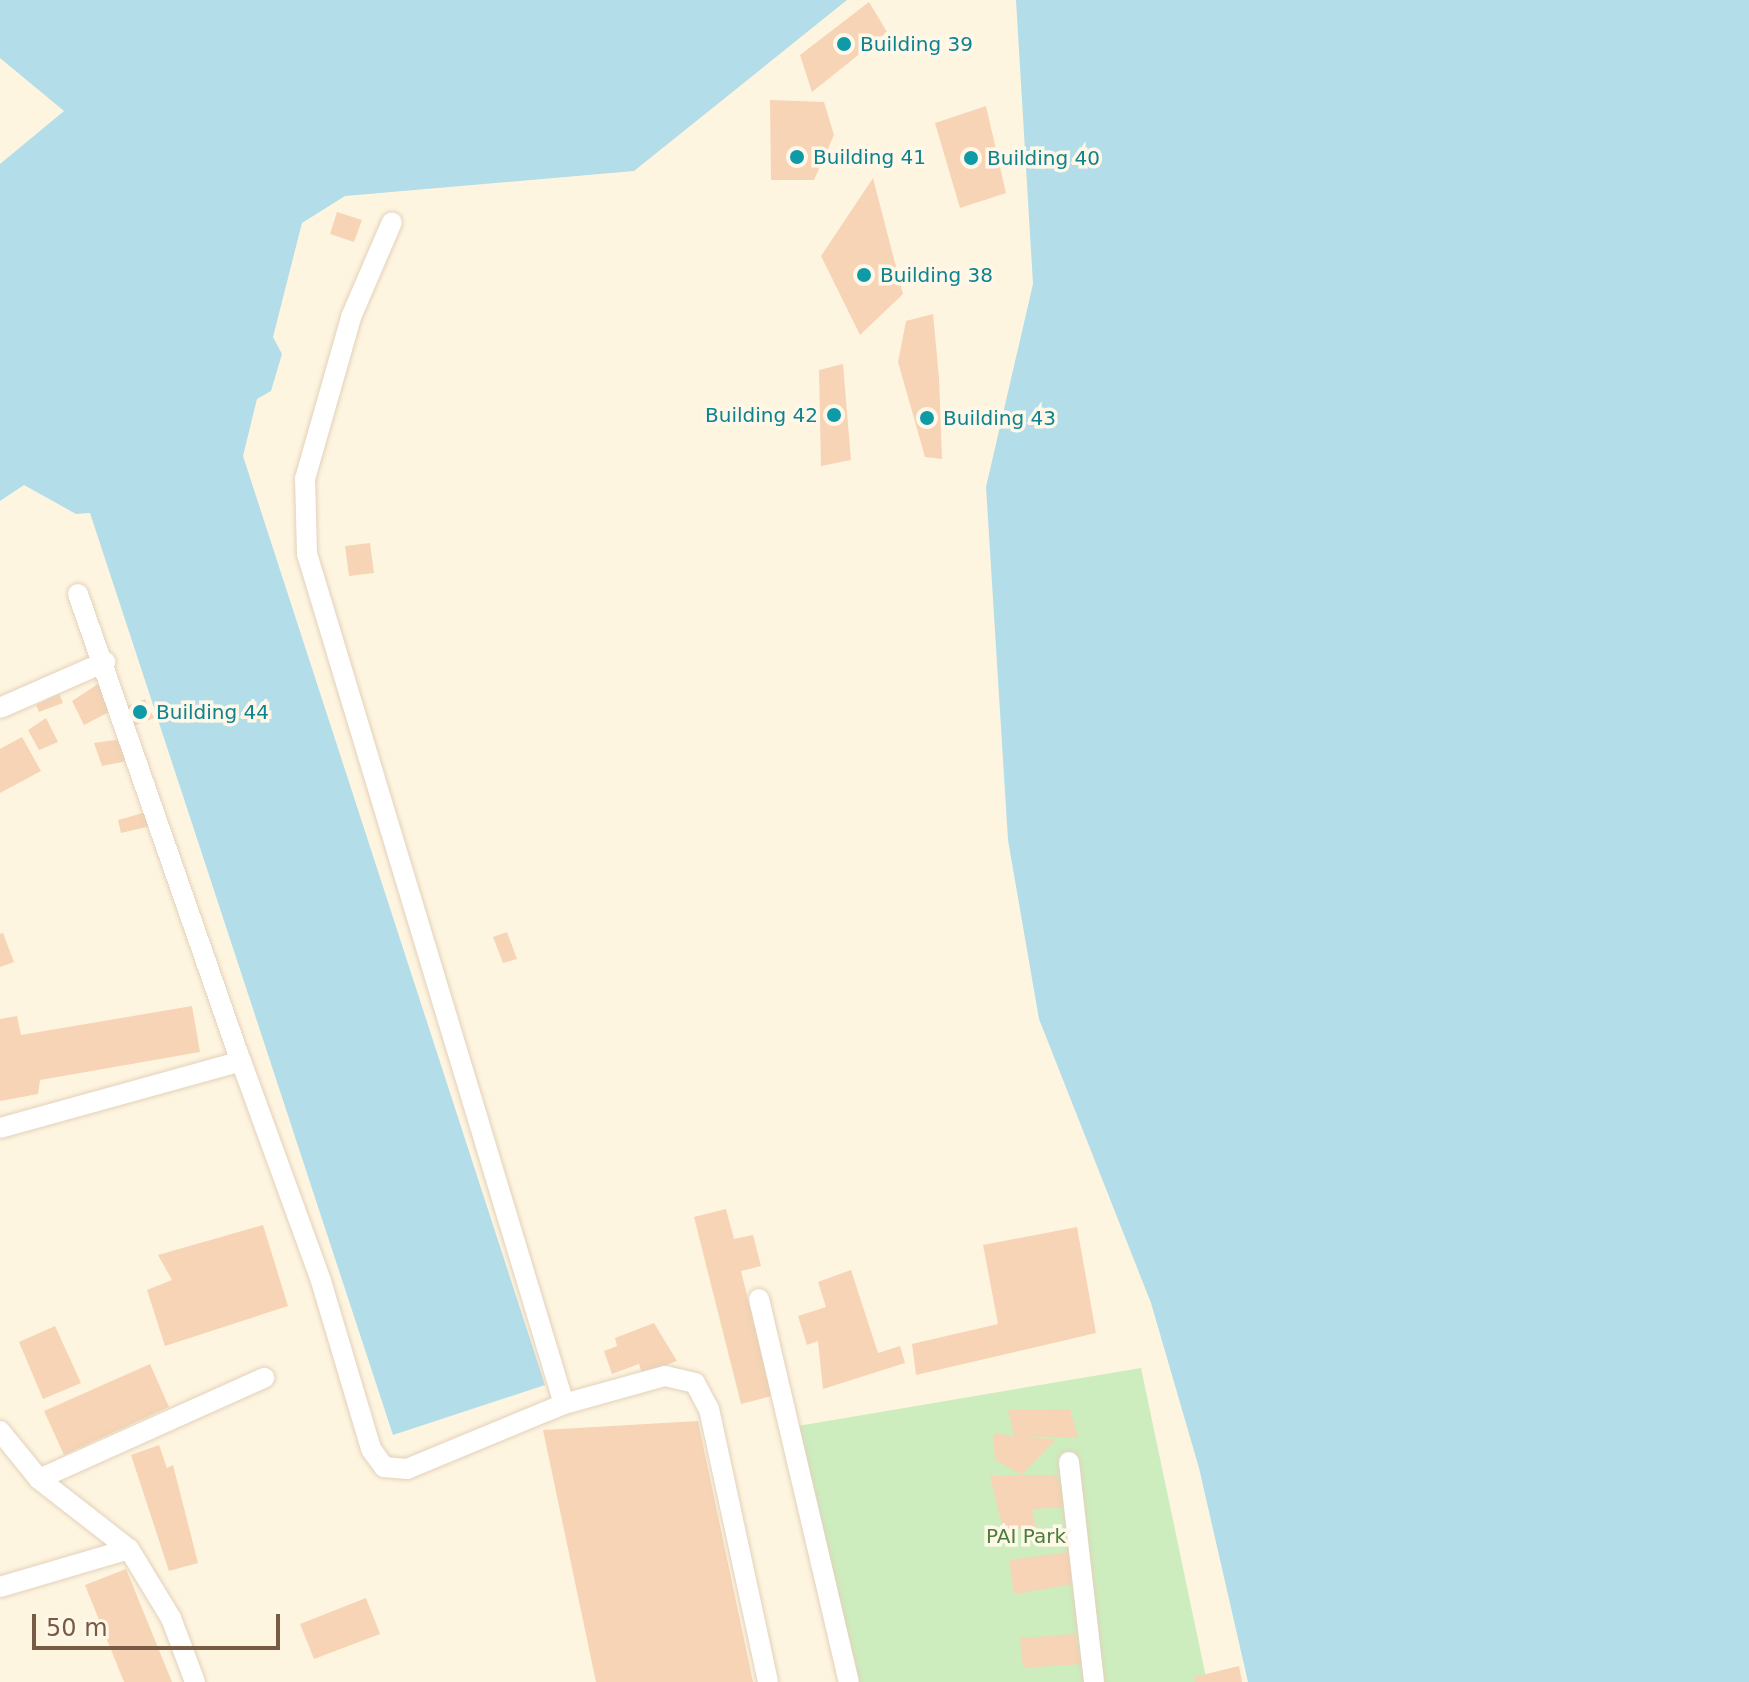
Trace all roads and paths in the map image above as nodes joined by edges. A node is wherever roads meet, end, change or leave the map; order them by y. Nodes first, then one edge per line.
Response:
1 (392, 222) dead end
2 (78, 594) dead end
3 (105, 662) junction
4 (0, 708) edge
5 (241, 1061) junction
6 (0, 1128) edge
7 (759, 1299) dead end
8 (264, 1378) dead end
9 (564, 1404) junction
10 (0, 1431) edge
11 (1069, 1462) dead end
12 (39, 1479) junction
13 (129, 1549) junction
14 (0, 1587) edge
15 (195, 1682) edge
16 (768, 1682) edge
17 (849, 1682) edge
18 (1094, 1682) edge

1 - 9 lane
2 - 3 lane
3 - 4 lane
3 - 5 lane
5 - 6 lane
5 - 9 lane
7 - 17 lane
8 - 12 lane
9 - 16 lane
10 - 12 lane
11 - 18 lane
12 - 13 lane
13 - 14 lane
13 - 15 lane

